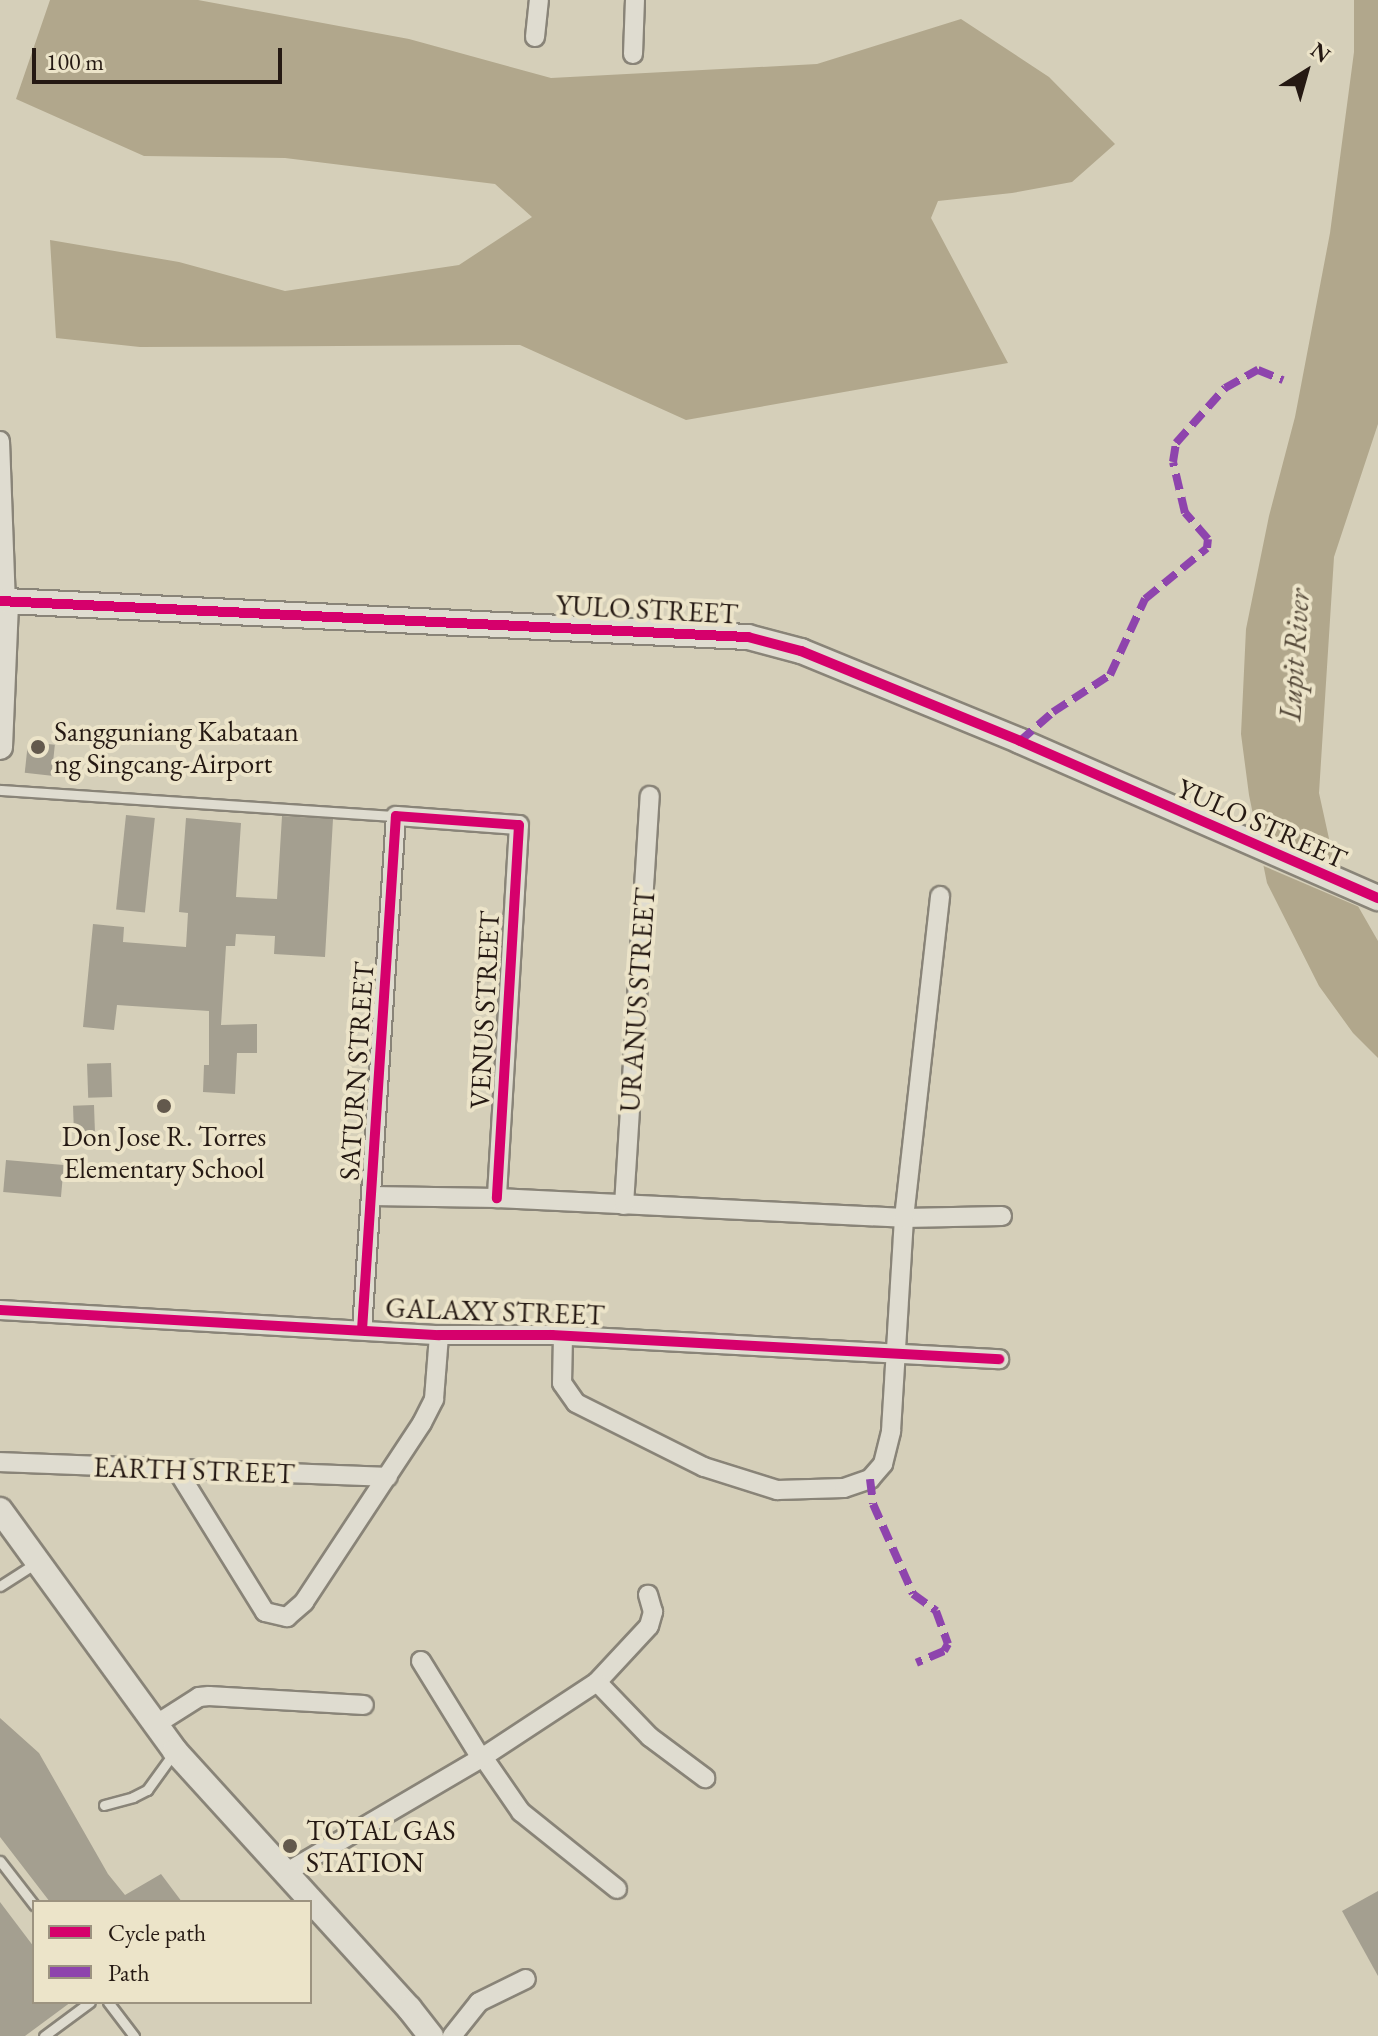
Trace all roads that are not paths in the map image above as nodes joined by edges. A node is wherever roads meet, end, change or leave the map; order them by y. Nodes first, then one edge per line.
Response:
1 (539, 0) edge
2 (635, 0) edge
3 (535, 37) dead end
4 (633, 54) dead end
5 (0, 441) edge
6 (3, 601) edge
7 (0, 747) edge
8 (0, 790) edge
9 (650, 796) dead end
10 (396, 816) junction
11 (940, 896) dead end
12 (1374, 897) edge
13 (372, 1196) junction
14 (497, 1198) junction
15 (624, 1205) junction
16 (1002, 1216) dead end
17 (904, 1218) junction
18 (0, 1310) edge
19 (362, 1330) junction
20 (439, 1335) junction
21 (563, 1336) junction
22 (893, 1355) junction
23 (999, 1359) dead end
24 (0, 1462) edge
25 (177, 1470) junction
26 (388, 1477) junction
27 (0, 1510) edge
28 (36, 1563) junction
29 (0, 1586) edge
30 (648, 1595) dead end
31 (421, 1661) dead end
32 (597, 1682) junction
33 (364, 1705) dead end
34 (155, 1725) junction
35 (175, 1751) junction
36 (482, 1758) junction
37 (705, 1778) dead end
38 (104, 1805) dead end
39 (0, 1861) edge
40 (287, 1872) junction
41 (617, 1889) dead end
42 (299, 1898) edge
43 (32, 1902) edge
44 (312, 1912) edge
45 (526, 1979) dead end
46 (87, 2004) edge
47 (110, 2004) edge
48 (44, 2036) edge
49 (134, 2036) edge
50 (431, 2036) edge
51 (452, 2036) edge

1 - 3 street
2 - 4 street
5 - 6 street
6 - 7 street
6 - 12 street, YULO STREET
8 - 10 lane
9 - 15 street, URANUS STREET
10 - 13 street, SATURN STREET
10 - 14 street, VENUS STREET
11 - 17 street
13 - 14 street
13 - 19 street, SATURN STREET
14 - 15 street
15 - 17 street
16 - 17 street
17 - 22 street
18 - 19 street, GALAXY STREET
19 - 20 street, GALAXY STREET
20 - 21 street, GALAXY STREET
20 - 26 street
21 - 22 street, GALAXY STREET
21 - 22 street
22 - 23 street, GALAXY STREET
24 - 25 street, EARTH STREET
25 - 26 street, EARTH STREET
25 - 26 street
27 - 28 street
28 - 29 lane
28 - 34 street
30 - 32 street
31 - 36 street
32 - 36 street
32 - 37 street
33 - 34 street
34 - 35 street
35 - 38 lane
35 - 40 street
36 - 40 street
36 - 41 street
39 - 43 lane
40 - 42 street
44 - 50 street
45 - 51 street
46 - 48 lane
47 - 49 lane

